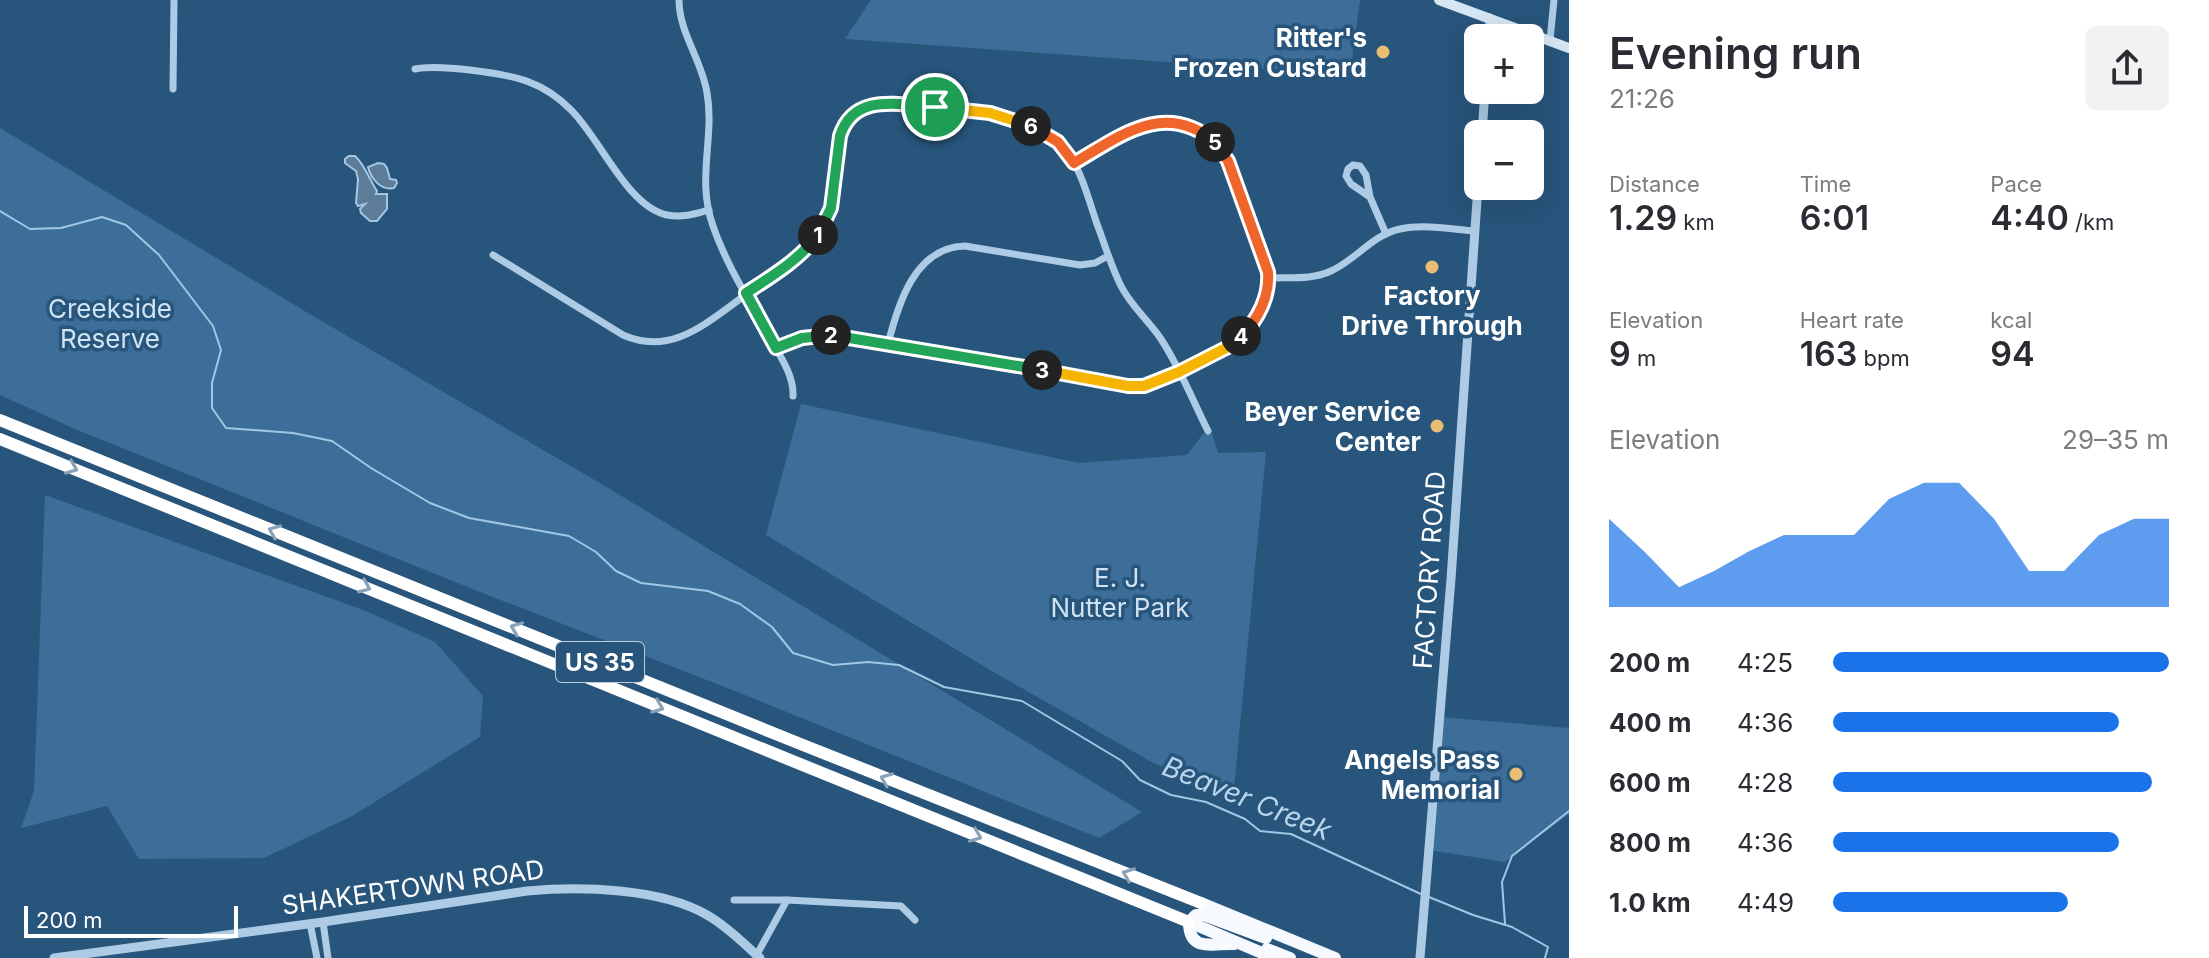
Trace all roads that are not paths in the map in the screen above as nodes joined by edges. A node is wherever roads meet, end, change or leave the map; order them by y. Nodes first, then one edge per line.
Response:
1 (174, 0) edge
2 (679, 0) edge
3 (1439, 0) edge
4 (1554, 0) edge
5 (1490, 18) junction
6 (1490, 24) edge
7 (1550, 40) junction
8 (1569, 48) edge
9 (415, 69) dead end
10 (173, 89) dead end
11 (1074, 163) junction
12 (1370, 197) dead end
13 (1477, 200) edge
14 (709, 210) junction
15 (1475, 231) junction
16 (1386, 234) junction
17 (493, 255) dead end
18 (1108, 256) junction
19 (1269, 278) junction
20 (746, 293) junction
21 (888, 344) junction
22 (776, 348) junction
23 (1179, 372) junction
24 (793, 396) dead end
25 (0, 420) edge
26 (1208, 431) dead end
27 (0, 439) edge
28 (734, 900) dead end
29 (787, 900) junction
30 (915, 920) dead end
31 (323, 922) junction
32 (1189, 922) junction
33 (310, 923) junction
34 (1203, 929) junction
35 (1248, 947) junction
36 (757, 957) edge
37 (54, 958) edge
38 (317, 958) edge
39 (328, 958) edge
40 (1274, 958) edge
41 (1290, 958) edge
42 (1315, 958) edge
43 (1335, 958) edge
44 (1420, 958) edge

1 - 10 street
2 - 14 street
3 - 5 main road
4 - 7 street
5 - 6 street
5 - 7 main road
7 - 8 main road
9 - 14 street
11 - 18 street
11 - 19 street
11 - 20 street
12 - 16 street
13 - 15 street, FACTORY ROAD
14 - 20 street
15 - 16 street
15 - 44 street, FACTORY ROAD
16 - 19 street
17 - 20 street
18 - 21 street
18 - 23 street
19 - 23 street
20 - 22 street
21 - 22 street
21 - 23 street
22 - 24 street
23 - 26 street
43 -> 25 highway, US 35
27 -> 32 highway, US 35
28 - 29 street
29 - 30 street
29 - 36 street
31 - 33 street, SHAKERTOWN ROAD
31 - 36 street, SHAKERTOWN ROAD
31 - 39 street
32 - 34 highway, US 35
32 - 35 highway
32 - 42 highway
33 - 37 street, SHAKERTOWN ROAD
33 - 38 street
34 - 35 highway, US 35
34 - 41 highway
35 - 40 highway, US 35

